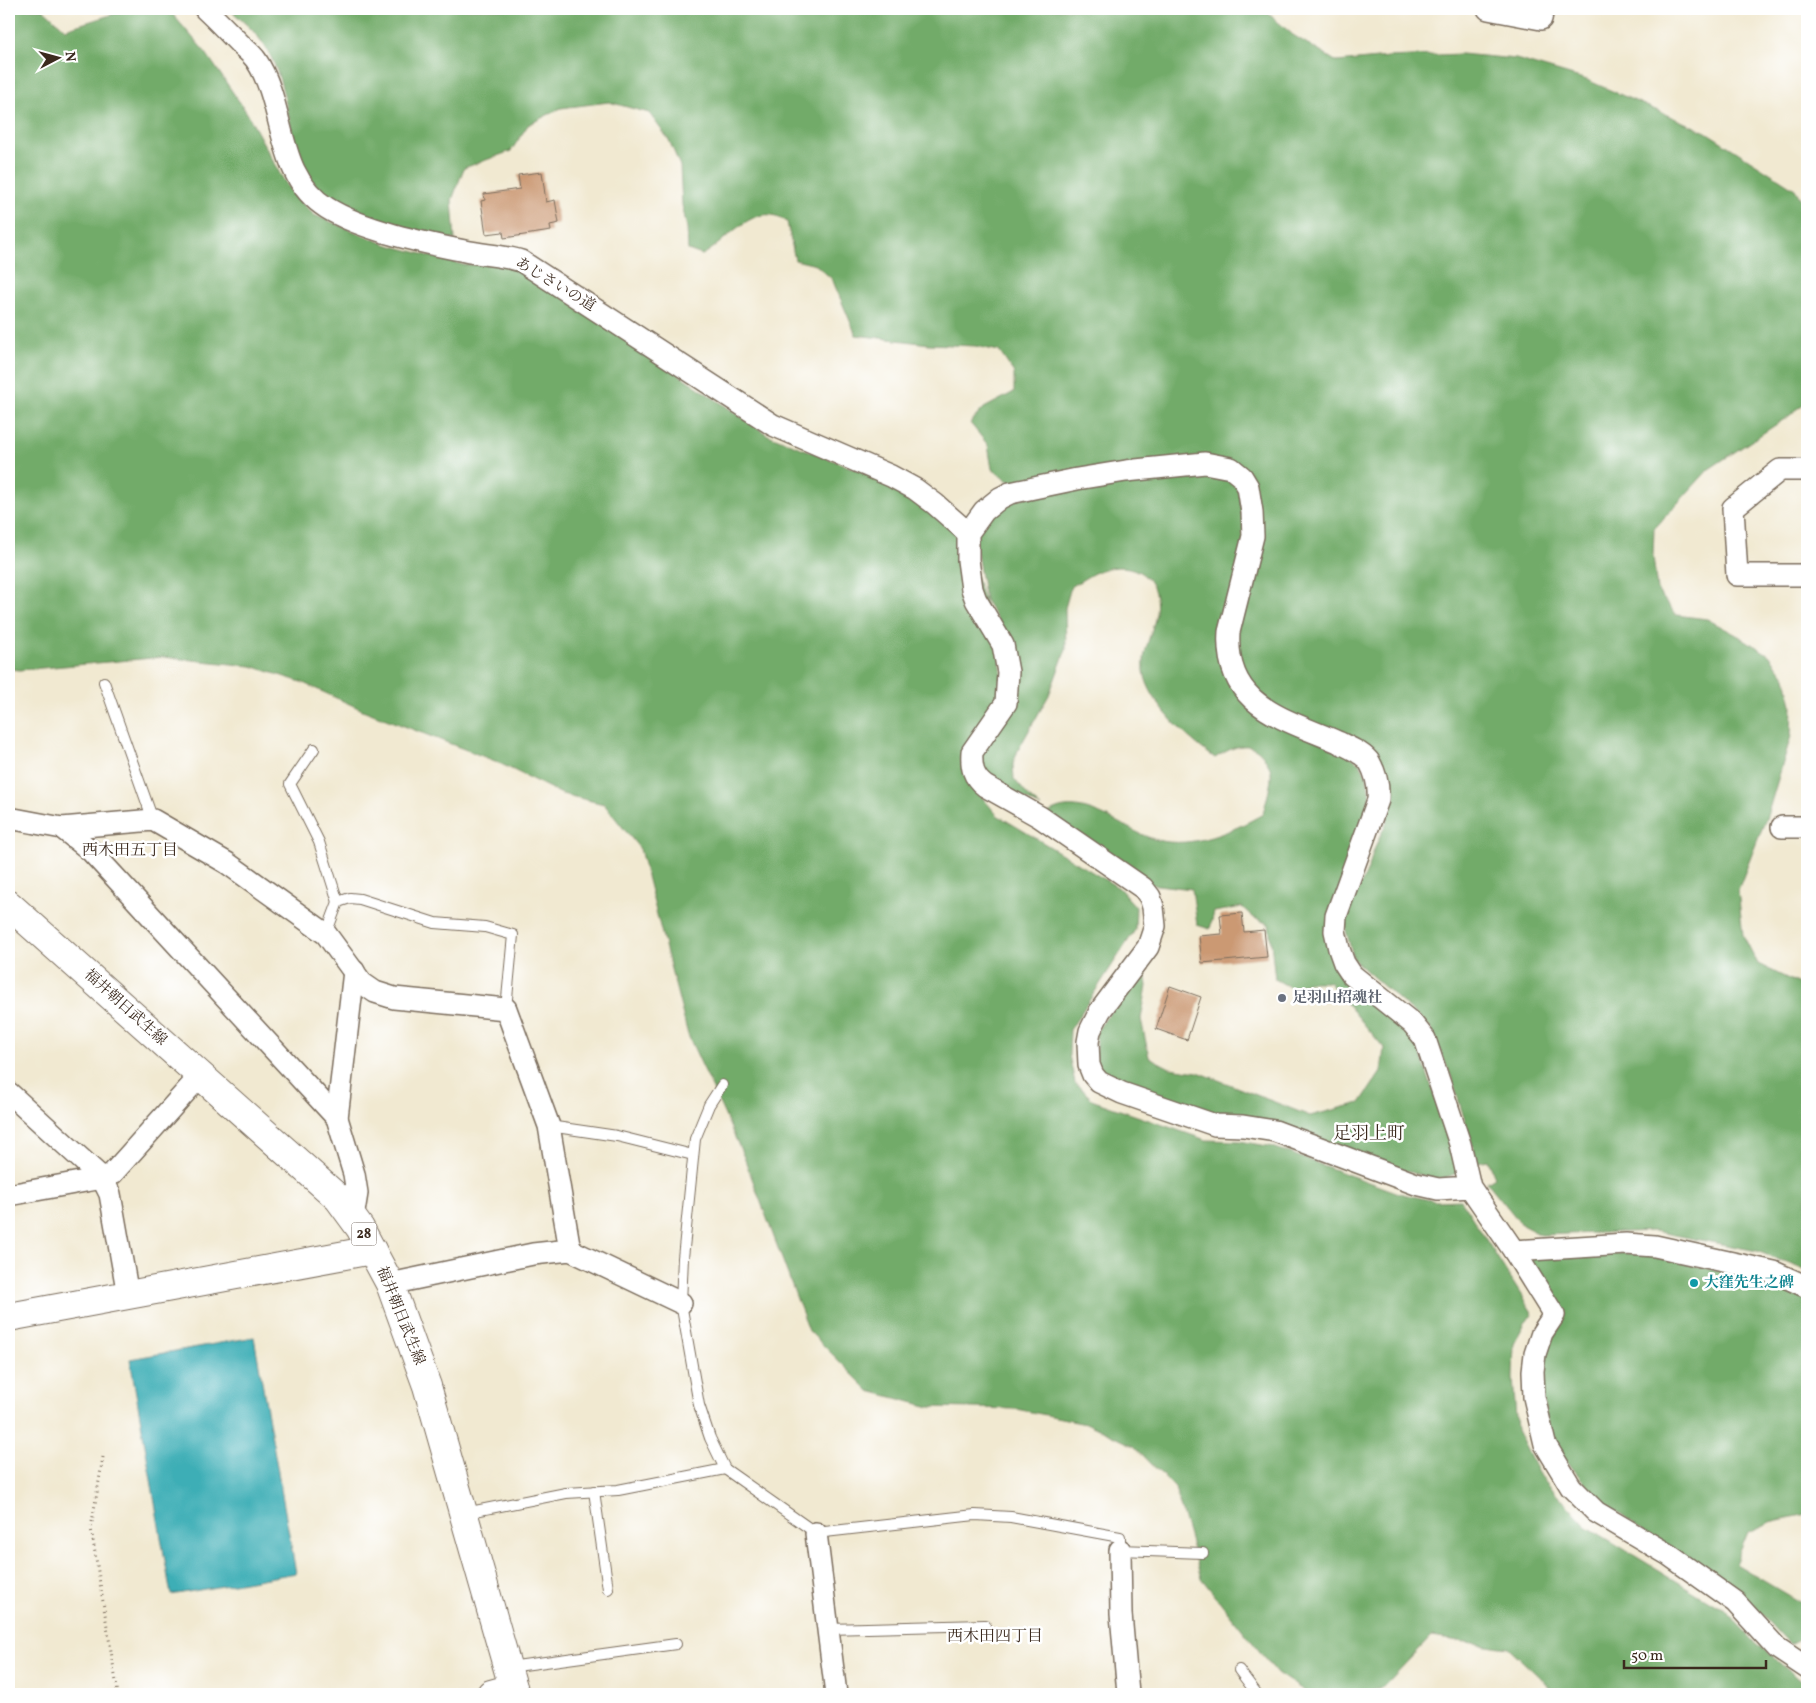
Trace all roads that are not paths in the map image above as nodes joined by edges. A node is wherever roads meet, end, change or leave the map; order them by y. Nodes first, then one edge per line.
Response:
1 (205, 9) edge
2 (1488, 9) edge
3 (1543, 9) edge
4 (1807, 470) edge
5 (968, 533) junction
6 (1807, 575) edge
7 (104, 682) dead end
8 (314, 749) dead end
9 (9, 818) edge
10 (153, 820) junction
11 (1782, 827) dead end
12 (1807, 827) edge
13 (62, 828) junction
14 (338, 902) junction
15 (9, 905) edge
16 (326, 934) junction
17 (354, 971) junction
18 (506, 1009) junction
19 (200, 1076) junction
20 (722, 1085) dead end
21 (9, 1093) edge
22 (338, 1118) junction
23 (549, 1126) junction
24 (693, 1155) junction
25 (102, 1178) junction
26 (1470, 1187) junction
27 (9, 1195) edge
28 (353, 1218) junction
29 (372, 1250) junction
30 (570, 1250) junction
31 (1514, 1251) junction
32 (390, 1284) junction
33 (1807, 1287) edge
34 (128, 1295) junction
35 (681, 1303) junction
36 (9, 1317) edge
37 (726, 1469) junction
38 (594, 1491) junction
39 (464, 1513) junction
40 (816, 1533) junction
41 (1120, 1550) junction
42 (1203, 1553) dead end
43 (608, 1589) dead end
44 (985, 1625) dead end
45 (828, 1629) junction
46 (676, 1644) dead end
47 (1807, 1668) edge
48 (1239, 1670) dead end
49 (507, 1686) edge
50 (836, 1694) edge
51 (1128, 1694) edge
52 (1257, 1694) edge

1 - 5 street, あじさいの道
2 - 3 street
4 - 6 street
5 - 26 street
5 - 26 street
7 - 10 lane
8 - 14 lane
9 - 13 street
10 - 13 street
10 - 16 street
11 - 12 street
13 - 22 street
14 - 16 lane
14 - 18 lane
15 - 19 main road, 福井朝日武生線 / 28
16 - 17 street
17 - 18 street
17 - 22 street
18 - 23 street
19 - 25 street
19 - 28 main road, 福井朝日武生線 / 28
20 - 24 lane
21 - 25 street
22 - 28 street
23 - 24 lane
23 - 30 street
24 - 35 lane
25 - 27 street
25 - 34 street
26 - 31 street
28 - 29 main road, 福井朝日武生線 / 28
29 - 32 main road, 福井朝日武生線 / 28
29 - 34 main road
30 - 32 street
30 - 35 street
31 - 33 street
31 - 47 street
32 - 39 main road, 福井朝日武生線 / 28
34 - 36 main road
35 - 37 lane
37 - 38 lane
37 - 40 lane
38 - 39 lane
38 - 43 lane
39 - 49 main road, 福井朝日武生線 / 28
40 - 41 lane
40 - 45 street
41 - 42 lane
41 - 51 street
44 - 45 lane
45 - 50 street
46 - 49 lane
48 - 52 lane

